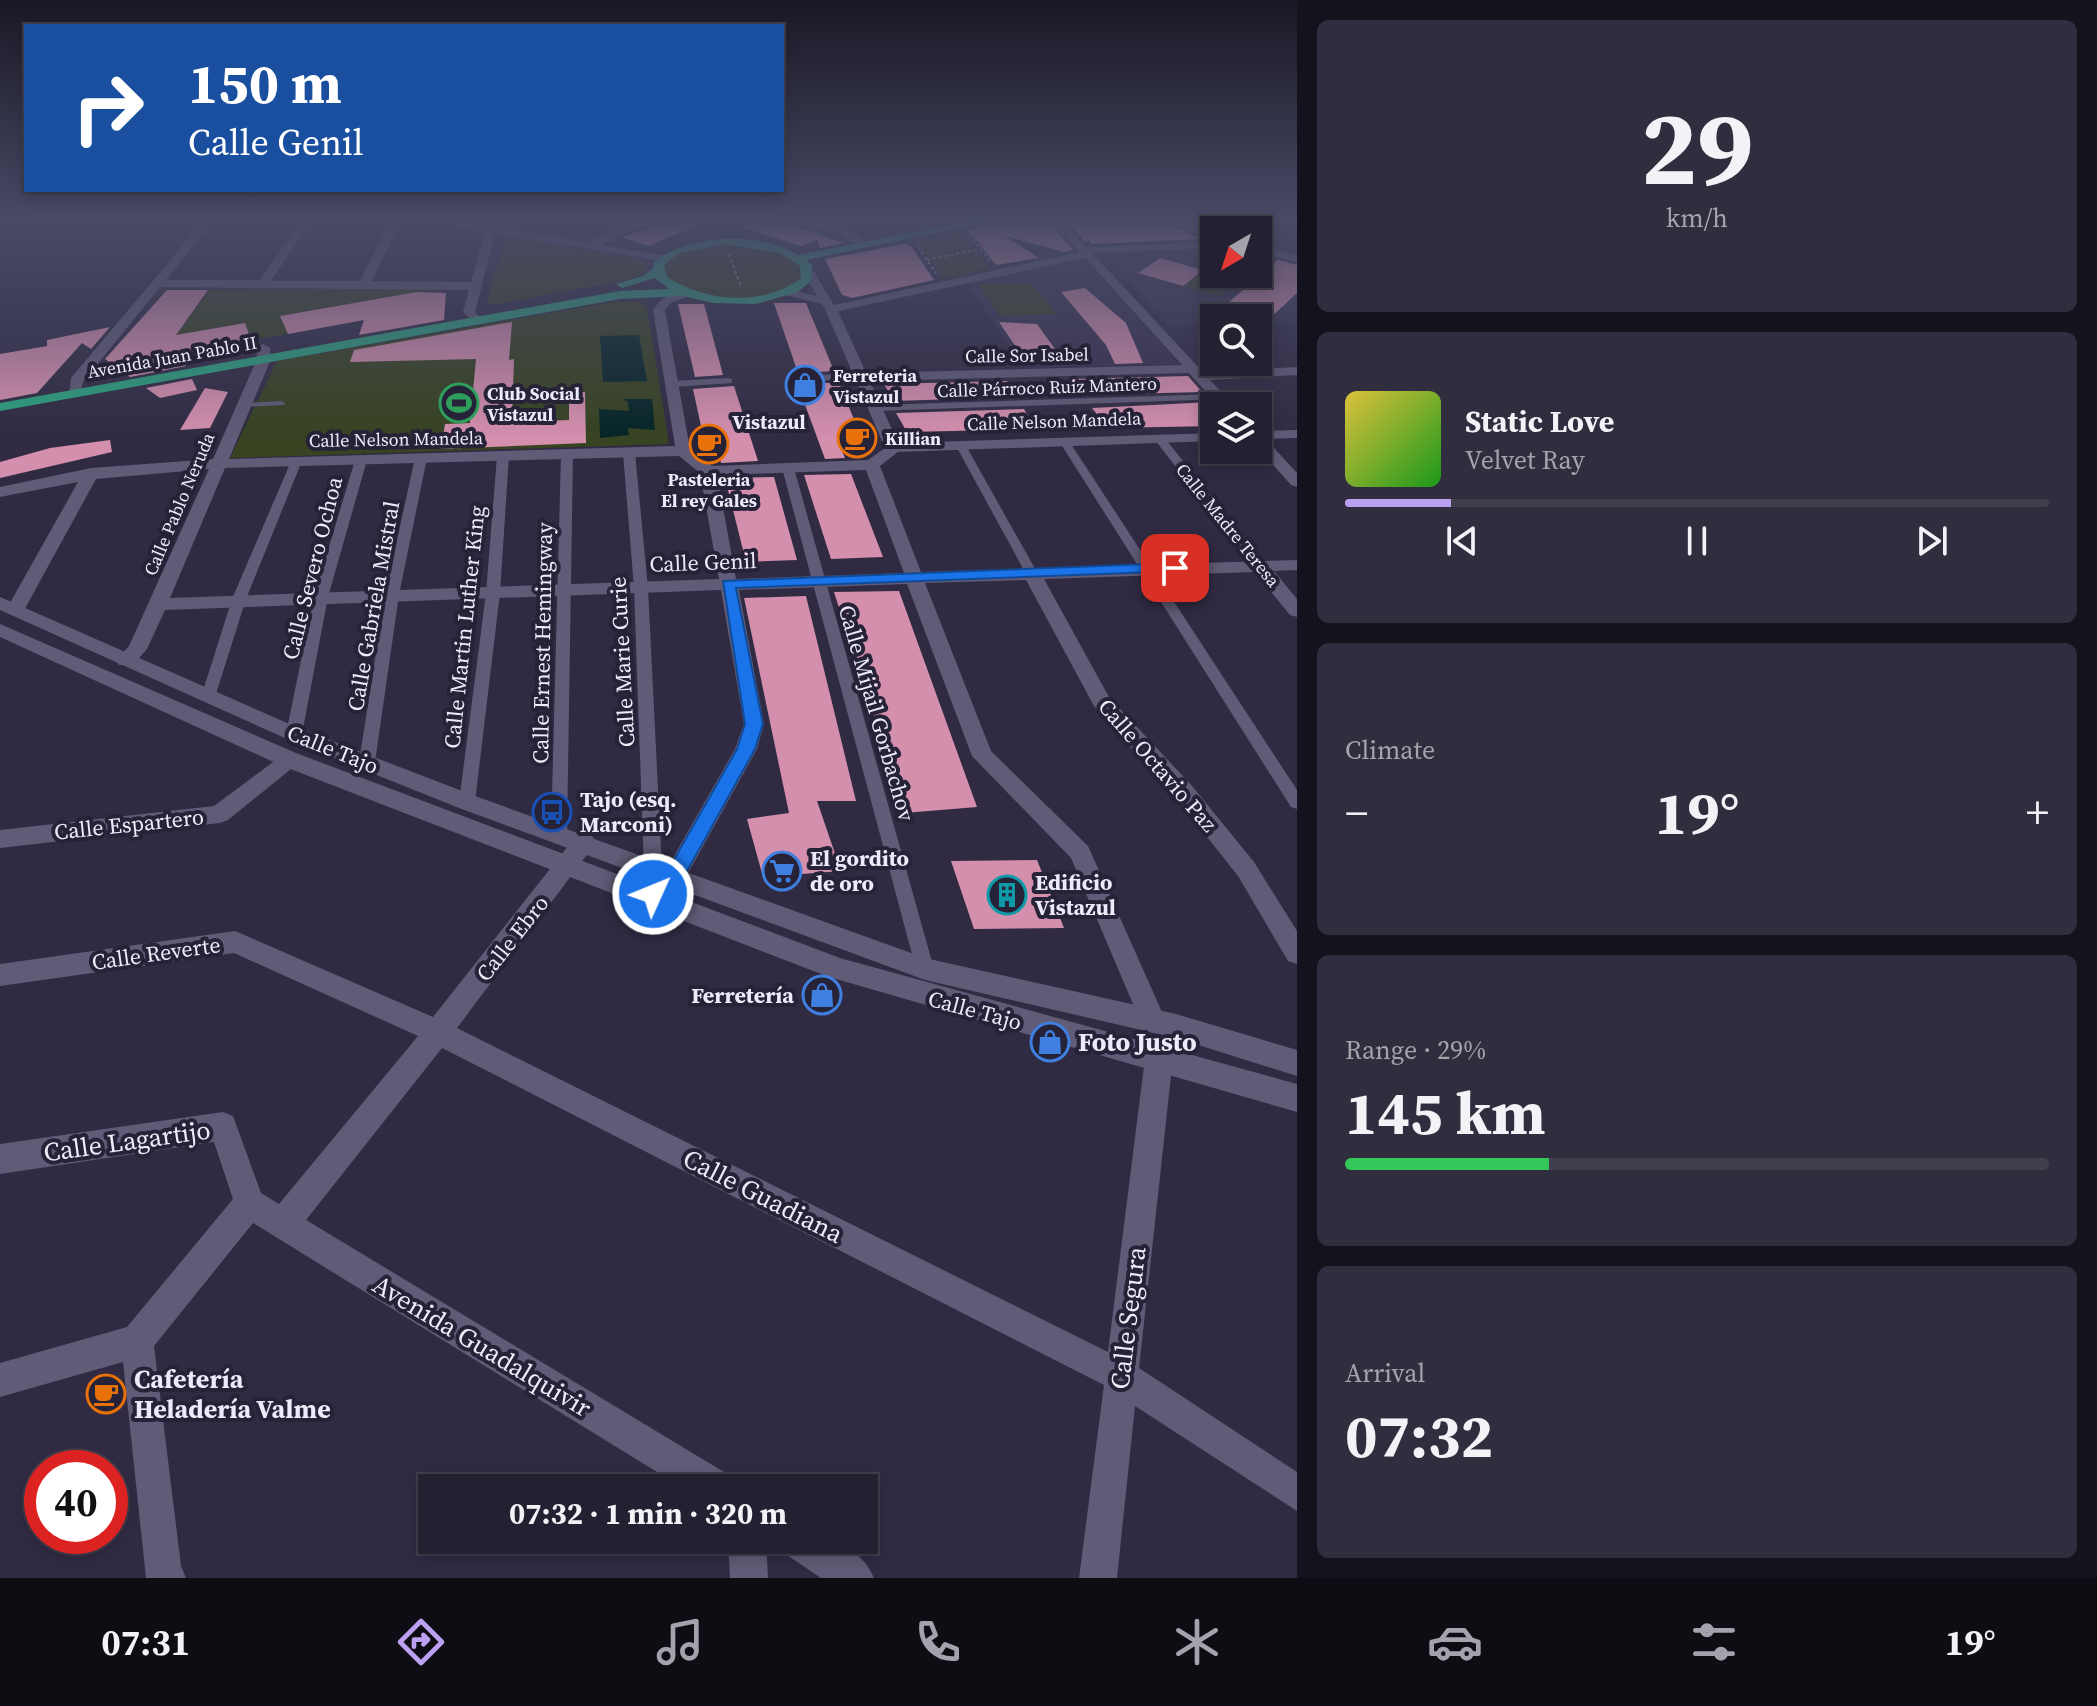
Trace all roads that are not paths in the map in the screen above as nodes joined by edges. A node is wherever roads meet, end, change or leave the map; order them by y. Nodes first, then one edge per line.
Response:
1 (150, 292) edge
2 (475, 292) edge
3 (588, 292) edge
4 (681, 292) edge
5 (789, 292) joint
6 (821, 292) edge
7 (908, 292) edge
8 (1122, 292) edge
9 (684, 293) junction
10 (829, 306) junction
11 (473, 316) junction
12 (264, 354) junction
13 (1297, 371) edge
14 (1196, 372) junction
15 (862, 377) junction
16 (800, 378) dead end
17 (728, 381) dead end
18 (673, 384) junction
19 (75, 387) junction
20 (1214, 392) edge
21 (0, 396) edge
22 (1200, 402) edge
23 (281, 403) dead end
24 (243, 405) junction
25 (0, 407) edge
26 (876, 408) junction
27 (1297, 434) edge
28 (1272, 436) edge
29 (1200, 437) edge
30 (1159, 438) junction
31 (1064, 441) junction
32 (960, 444) junction
33 (893, 449) junction
34 (683, 451) junction
35 (629, 453) junction
36 (1272, 453) edge
37 (567, 454) junction
38 (503, 456) junction
39 (421, 458) junction
40 (361, 460) junction
41 (296, 461) junction
42 (217, 464) junction
43 (872, 465) junction
44 (788, 468) junction
45 (708, 471) junction
46 (91, 473) junction
47 (1297, 482) edge
48 (0, 492) edge
49 (1297, 565) edge
50 (1260, 566) junction
51 (1147, 568) junction
52 (1032, 574) junction
53 (914, 578) junction
54 (817, 581) junction
55 (728, 584) junction
56 (641, 588) junction
57 (566, 591) junction
58 (493, 593) junction
59 (392, 595) junction
60 (321, 597) junction
61 (239, 599) junction
62 (158, 604) junction
63 (8, 606) edge
64 (1297, 611) edge
65 (0, 630) edge
66 (126, 660) junction
67 (208, 697) junction
68 (294, 734) junction
69 (288, 759) junction
70 (367, 762) junction
71 (467, 802) junction
72 (1297, 803) edge
73 (559, 834) junction
74 (0, 839) edge
75 (584, 842) junction
76 (568, 866) junction
77 (664, 873) junction
78 (660, 902) junction
79 (1297, 953) edge
80 (925, 969) junction
81 (0, 975) edge
82 (1153, 1021) junction
83 (438, 1032) junction
84 (1159, 1058) junction
85 (1297, 1063) edge
86 (1297, 1098) edge
87 (0, 1159) edge
88 (249, 1203) junction
89 (282, 1225) junction
90 (137, 1341) junction
91 (1121, 1376) junction
92 (0, 1380) edge
93 (693, 1474) edge
94 (1297, 1493) edge
95 (748, 1554) edge
96 (818, 1554) edge
97 (167, 1578) edge
98 (749, 1578) edge
99 (855, 1578) edge
100 (1098, 1578) edge

1 - 19 street
2 - 11 street
3 - 11 main road, Avenida Juan Pablo II
4 - 9 main road
5 - 9 main road, Avenida Juan Pablo II
5 - 10 street
6 - 10 street
7 - 10 street
8 - 14 street
9 - 11 main road, Avenida Juan Pablo II
9 - 18 street
10 - 15 street
11 - 12 main road, Avenida Juan Pablo II
12 - 19 main road, Avenida Juan Pablo II
12 - 24 street, Calle Pablo Neruda
13 - 14 street, Calle Sor Isabel
14 - 15 street, Calle Sor Isabel
14 - 20 street
15 - 16 street
15 - 26 street
17 - 18 street
18 - 34 street
19 - 21 main road, Avenida Juan Pablo II
19 - 25 main road, Avenida Juan Pablo II
22 - 26 street, Calle Párroco Ruiz Mantero
23 - 24 lane
24 - 42 street, Calle Pablo Neruda
26 - 33 street
27 - 28 street
29 - 30 street, Calle Nelson Mandela
30 - 31 street, Calle Nelson Mandela
30 - 50 street, Calle Madre Teresa
31 - 32 street, Calle Nelson Mandela
31 - 51 street
32 - 33 street, Calle Nelson Mandela
32 - 52 street, Calle Octavio Paz
33 - 43 street
34 - 35 street, Calle Nelson Mandela
34 - 45 street
35 - 37 street, Calle Nelson Mandela
35 - 56 street, Calle Marie Curie
36 - 47 street
37 - 38 street, Calle Nelson Mandela
37 - 57 street, Calle Ernest Hemingway
38 - 39 street, Calle Nelson Mandela
38 - 58 street, Calle Martin Luther King
39 - 40 street, Calle Nelson Mandela
39 - 59 street, Calle Gabriela Mistral
40 - 41 street, Calle Nelson Mandela
40 - 60 street, Calle Severo Ochoa
41 - 42 street, Calle Nelson Mandela
41 - 61 street
42 - 46 street, Calle Nelson Mandela
42 - 62 street, Calle Pablo Neruda
43 - 44 street
43 - 53 street
44 - 45 street
44 - 54 street, Calle Mijail Gorbachov
45 - 55 street
46 - 48 street, Calle Nelson Mandela
46 - 63 street
49 - 50 street, Calle Genil
50 - 51 street, Calle Genil
50 - 64 street, Calle Madre Teresa
51 - 52 street, Calle Genil
51 - 72 street
52 - 53 street, Calle Genil
52 - 79 street, Calle Octavio Paz
53 - 54 street, Calle Genil
53 - 82 street
54 - 55 street, Calle Genil
54 - 80 street, Calle Mijail Gorbachov
55 - 56 street, Calle Genil
55 - 77 street
56 - 57 street, Calle Genil
56 - 77 street, Calle Marie Curie
57 - 58 street, Calle Genil
57 - 73 street, Calle Ernest Hemingway
58 - 59 street, Calle Genil
58 - 71 street, Calle Martin Luther King
59 - 60 street, Calle Genil
59 - 70 street, Calle Gabriela Mistral
60 - 61 street, Calle Genil
60 - 68 street, Calle Severo Ochoa
61 - 62 street, Calle Genil
61 - 67 street
62 - 66 street, Calle Pablo Neruda
63 - 66 street, Calle Tajo
65 - 69 street, Calle Tajo
66 - 67 street, Calle Tajo
67 - 68 street, Calle Tajo
68 - 70 street, Calle Tajo
69 - 74 street, Calle Espartero
69 - 76 street, Calle Tajo
70 - 71 street, Calle Tajo
71 - 73 street, Calle Tajo
73 - 75 street, Calle Tajo
75 - 76 street, Calle Ebro
75 - 77 street, Calle Tajo
76 - 78 street, Calle Tajo
76 - 83 street, Calle Ebro
77 - 78 street
77 - 80 street, Calle Tajo
78 - 84 street, Calle Tajo
80 - 82 street, Calle Tajo
81 - 83 street, Calle Reverte
82 - 85 street, Calle Tajo
83 - 89 street
83 - 91 street, Calle Guadiana
84 - 86 street, Calle Tajo
84 - 91 street, Calle Segura
87 - 88 street, Calle Lagartijo
88 - 89 street, Avenida Guadalquivir
88 - 90 street
89 - 93 street, Avenida Guadalquivir
90 - 92 street
90 - 97 street
91 - 94 street, Calle Guadiana
91 - 100 street, Calle Segura
95 - 98 street
96 - 99 street

